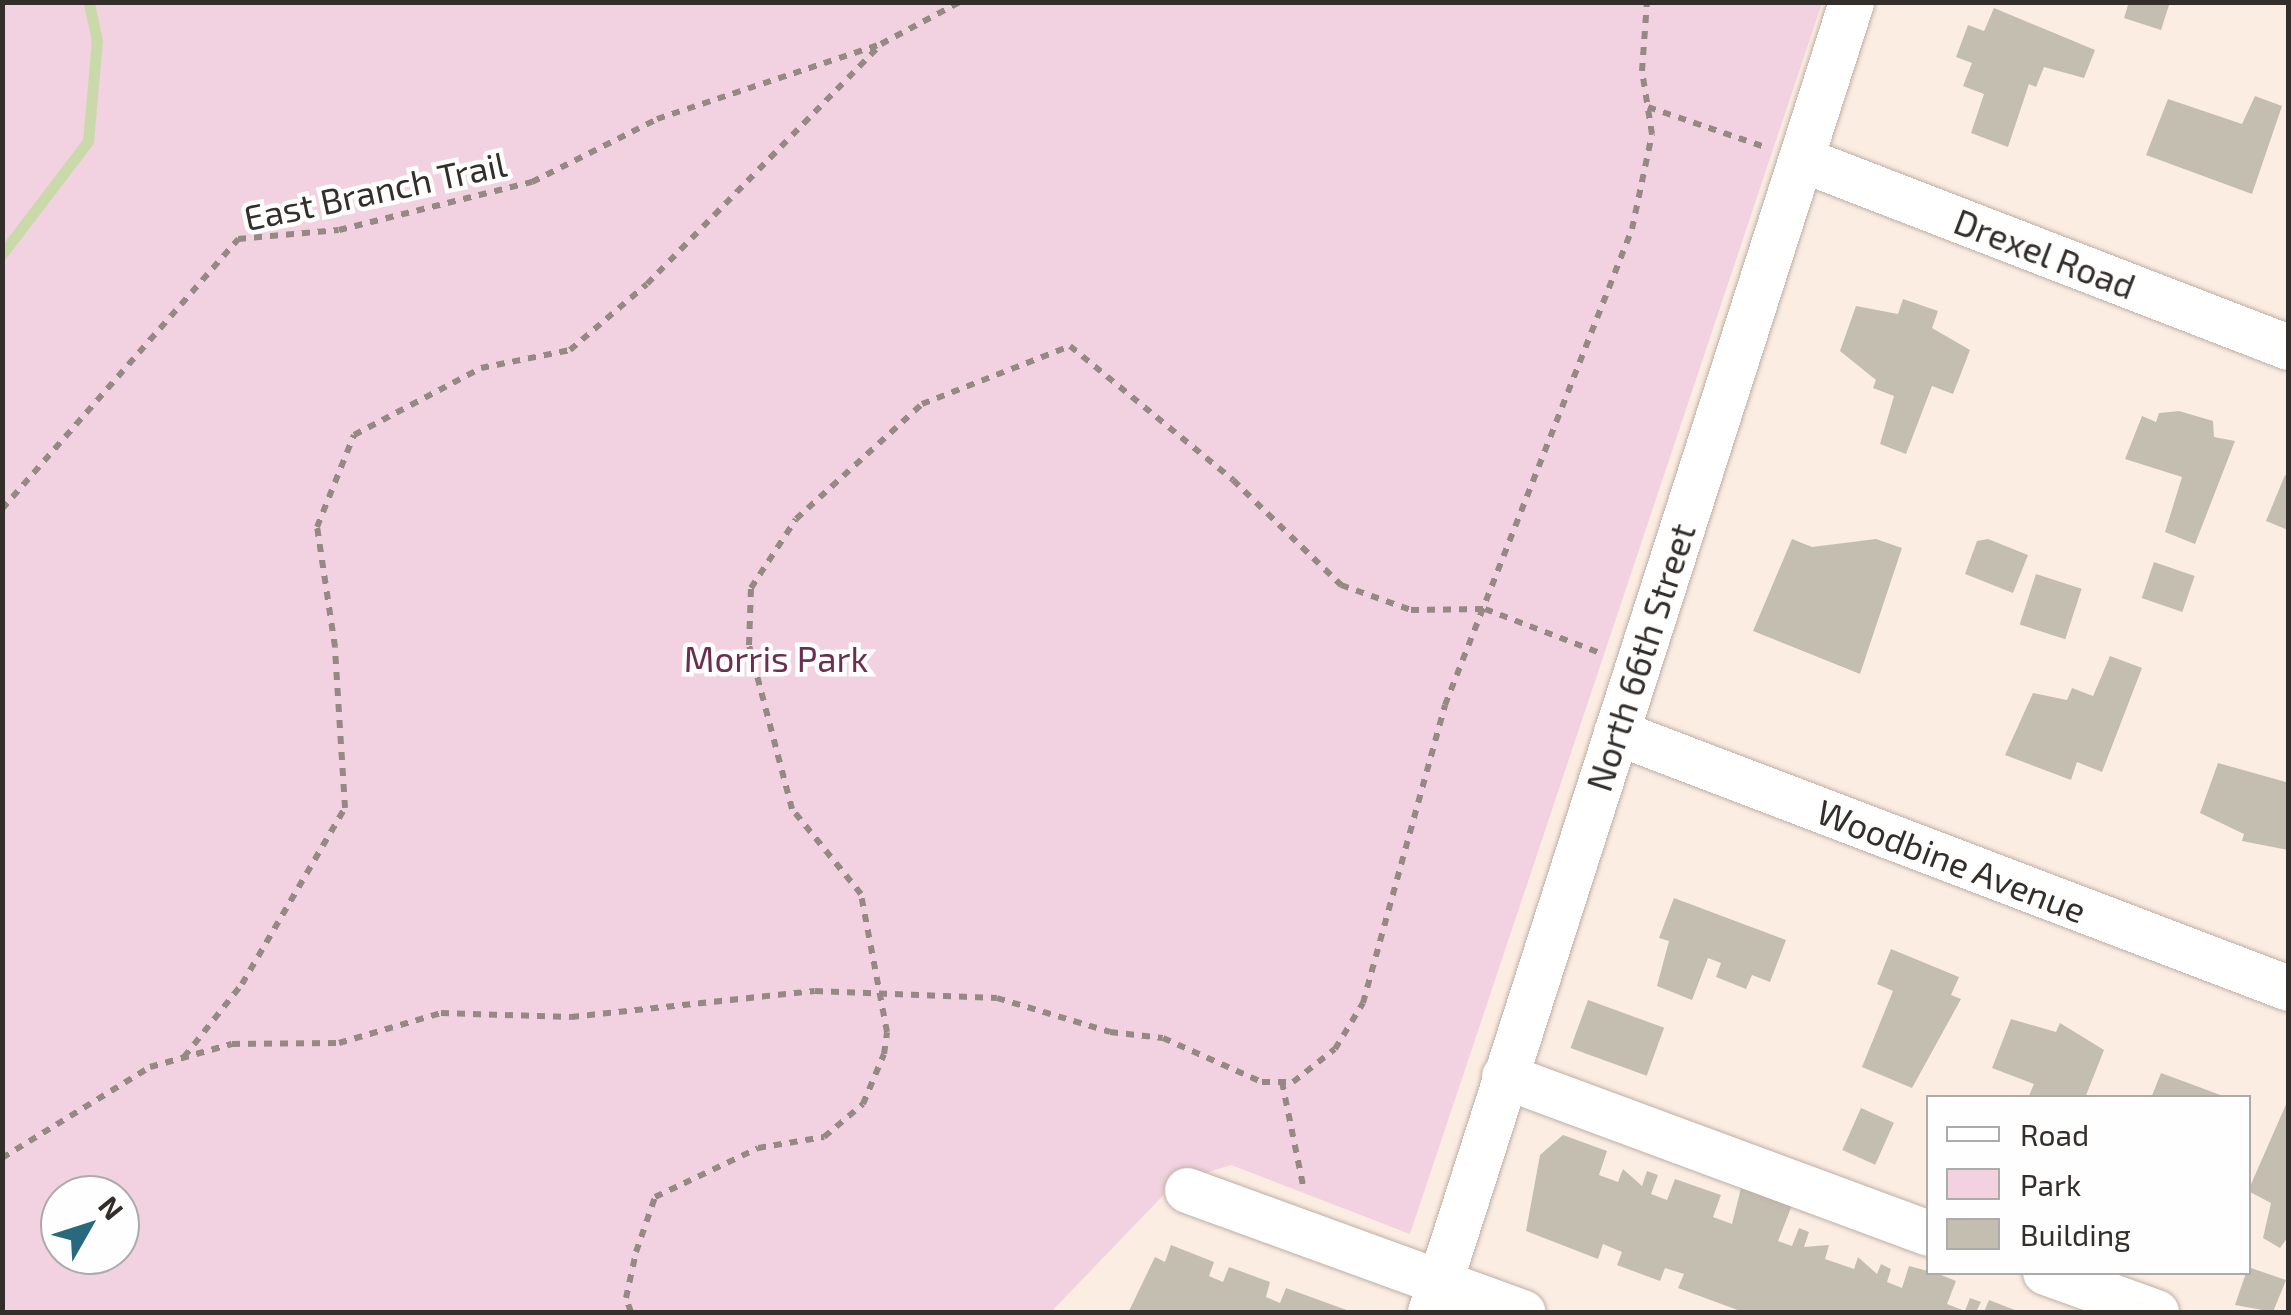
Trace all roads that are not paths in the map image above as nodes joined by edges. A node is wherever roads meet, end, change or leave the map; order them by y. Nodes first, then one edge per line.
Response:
1 (1850, 2) edge
2 (1801, 160) junction
3 (2288, 347) edge
4 (1616, 732) junction
5 (2288, 988) edge
6 (1504, 1076) junction
7 (1187, 1190) dead end
8 (1926, 1232) edge
9 (2053, 1275) edge
10 (1435, 1297) edge
11 (1522, 1312) edge
12 (2156, 1312) edge

1 - 2 street, North 66th Street
2 - 3 street, Drexel Road
2 - 4 street, North 66th Street
4 - 5 street, Woodbine Avenue
4 - 6 street, North 66th Street
6 - 8 street
6 - 10 street, North 66th Street
7 - 10 street
9 - 12 street
10 - 11 street

